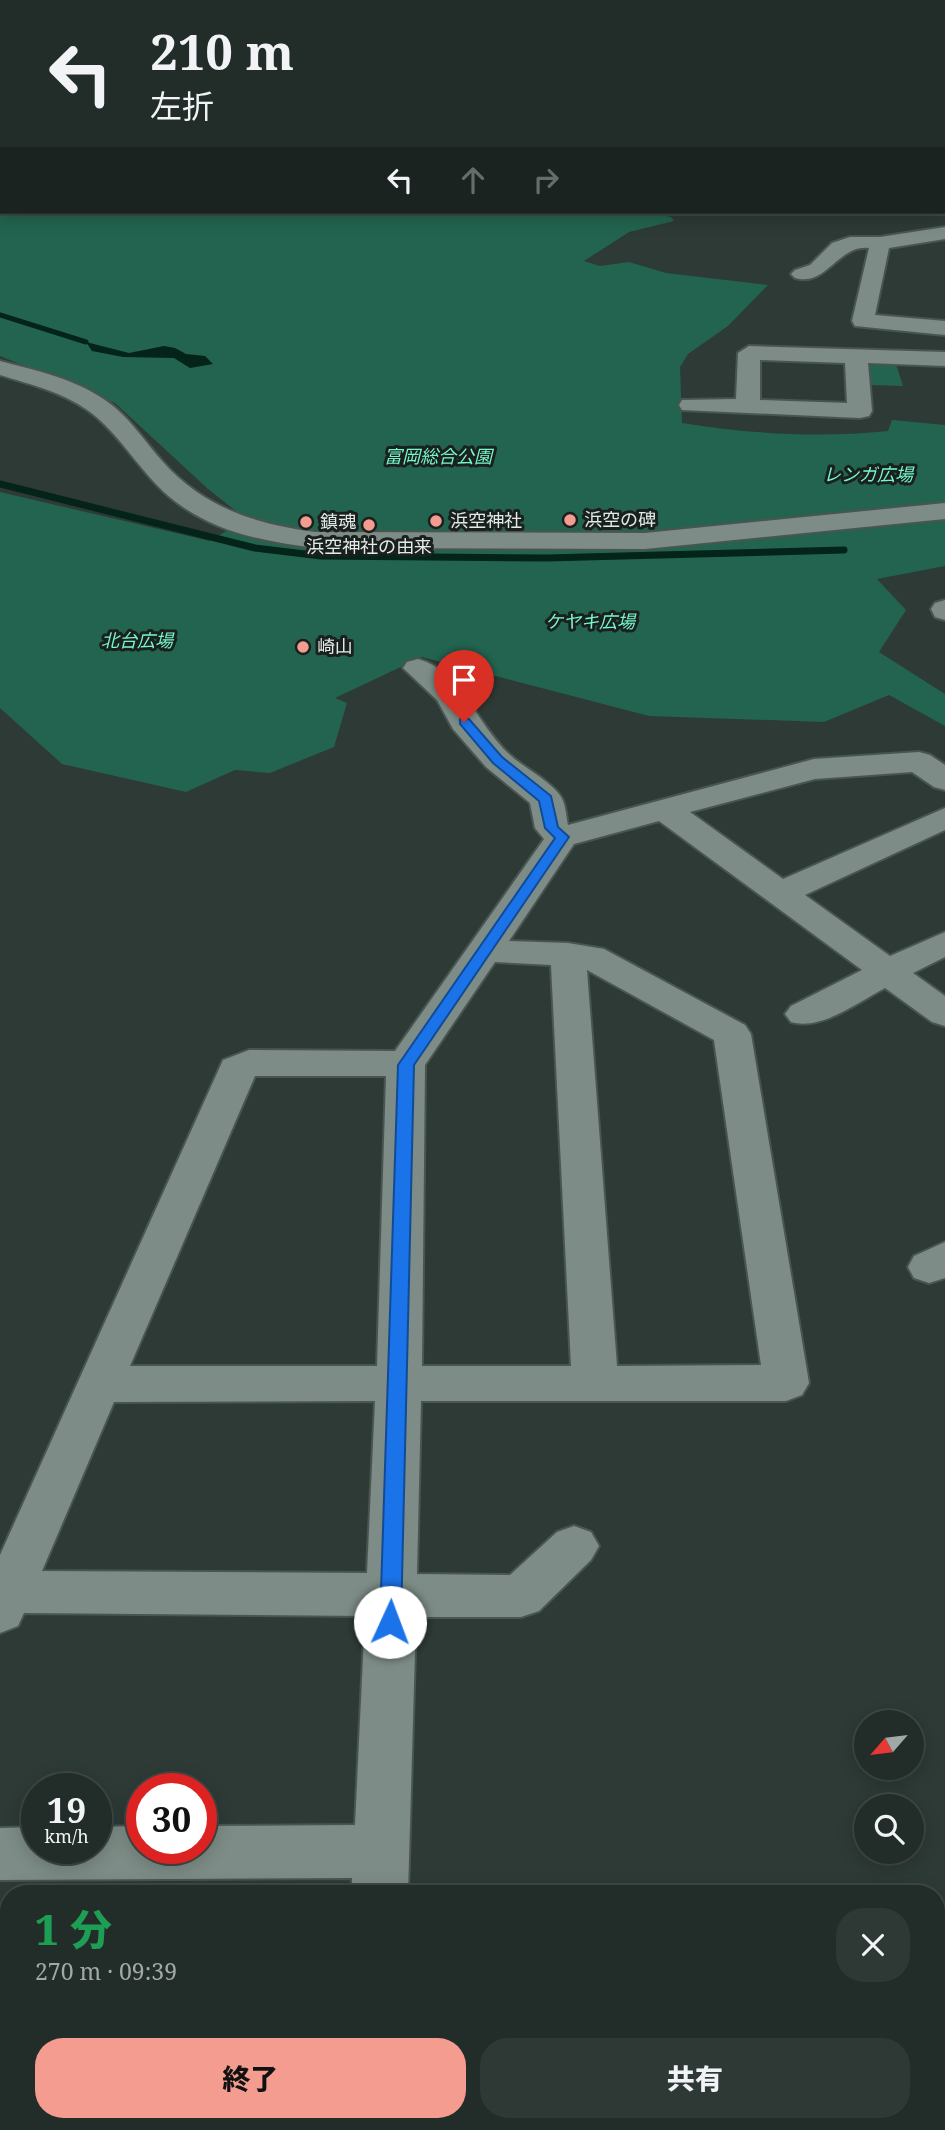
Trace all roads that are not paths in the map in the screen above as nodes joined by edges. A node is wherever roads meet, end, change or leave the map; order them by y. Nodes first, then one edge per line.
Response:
1 (945, 233) edge
2 (880, 243) junction
3 (802, 274) dead end
4 (945, 328) edge
5 (856, 356) junction
6 (945, 359) edge
7 (0, 368) edge
8 (691, 405) dead end
9 (748, 407) junction
10 (945, 511) edge
11 (418, 668) dead end
12 (945, 780) edge
13 (667, 811) junction
14 (945, 818) edge
15 (562, 837) junction
16 (781, 893) junction
17 (945, 943) edge
18 (483, 950) junction
19 (568, 954) junction
20 (885, 971) junction
21 (804, 1014) dead end
22 (945, 1014) edge
23 (406, 1065) junction
24 (400, 1381) junction
25 (595, 1381) junction
26 (102, 1384) junction
27 (574, 1546) dead end
28 (391, 1596) junction
29 (4, 1602) edge
30 (0, 1854) edge
31 (381, 1872) edge

1 - 2 street
2 - 3 street
2 - 4 street
5 - 6 street
5 - 9 street
5 - 9 street
7 - 10 street
8 - 9 street
11 - 15 street
12 - 13 street
13 - 15 street
13 - 16 street
14 - 16 street
15 - 18 street
16 - 20 street
17 - 20 street
18 - 19 street
18 - 23 street
19 - 25 street
19 - 25 street
20 - 21 street
20 - 22 street
23 - 24 street
23 - 26 street
24 - 25 street
24 - 26 street
24 - 28 street
26 - 29 street
27 - 28 street
28 - 29 street
28 - 31 street
30 - 31 street

